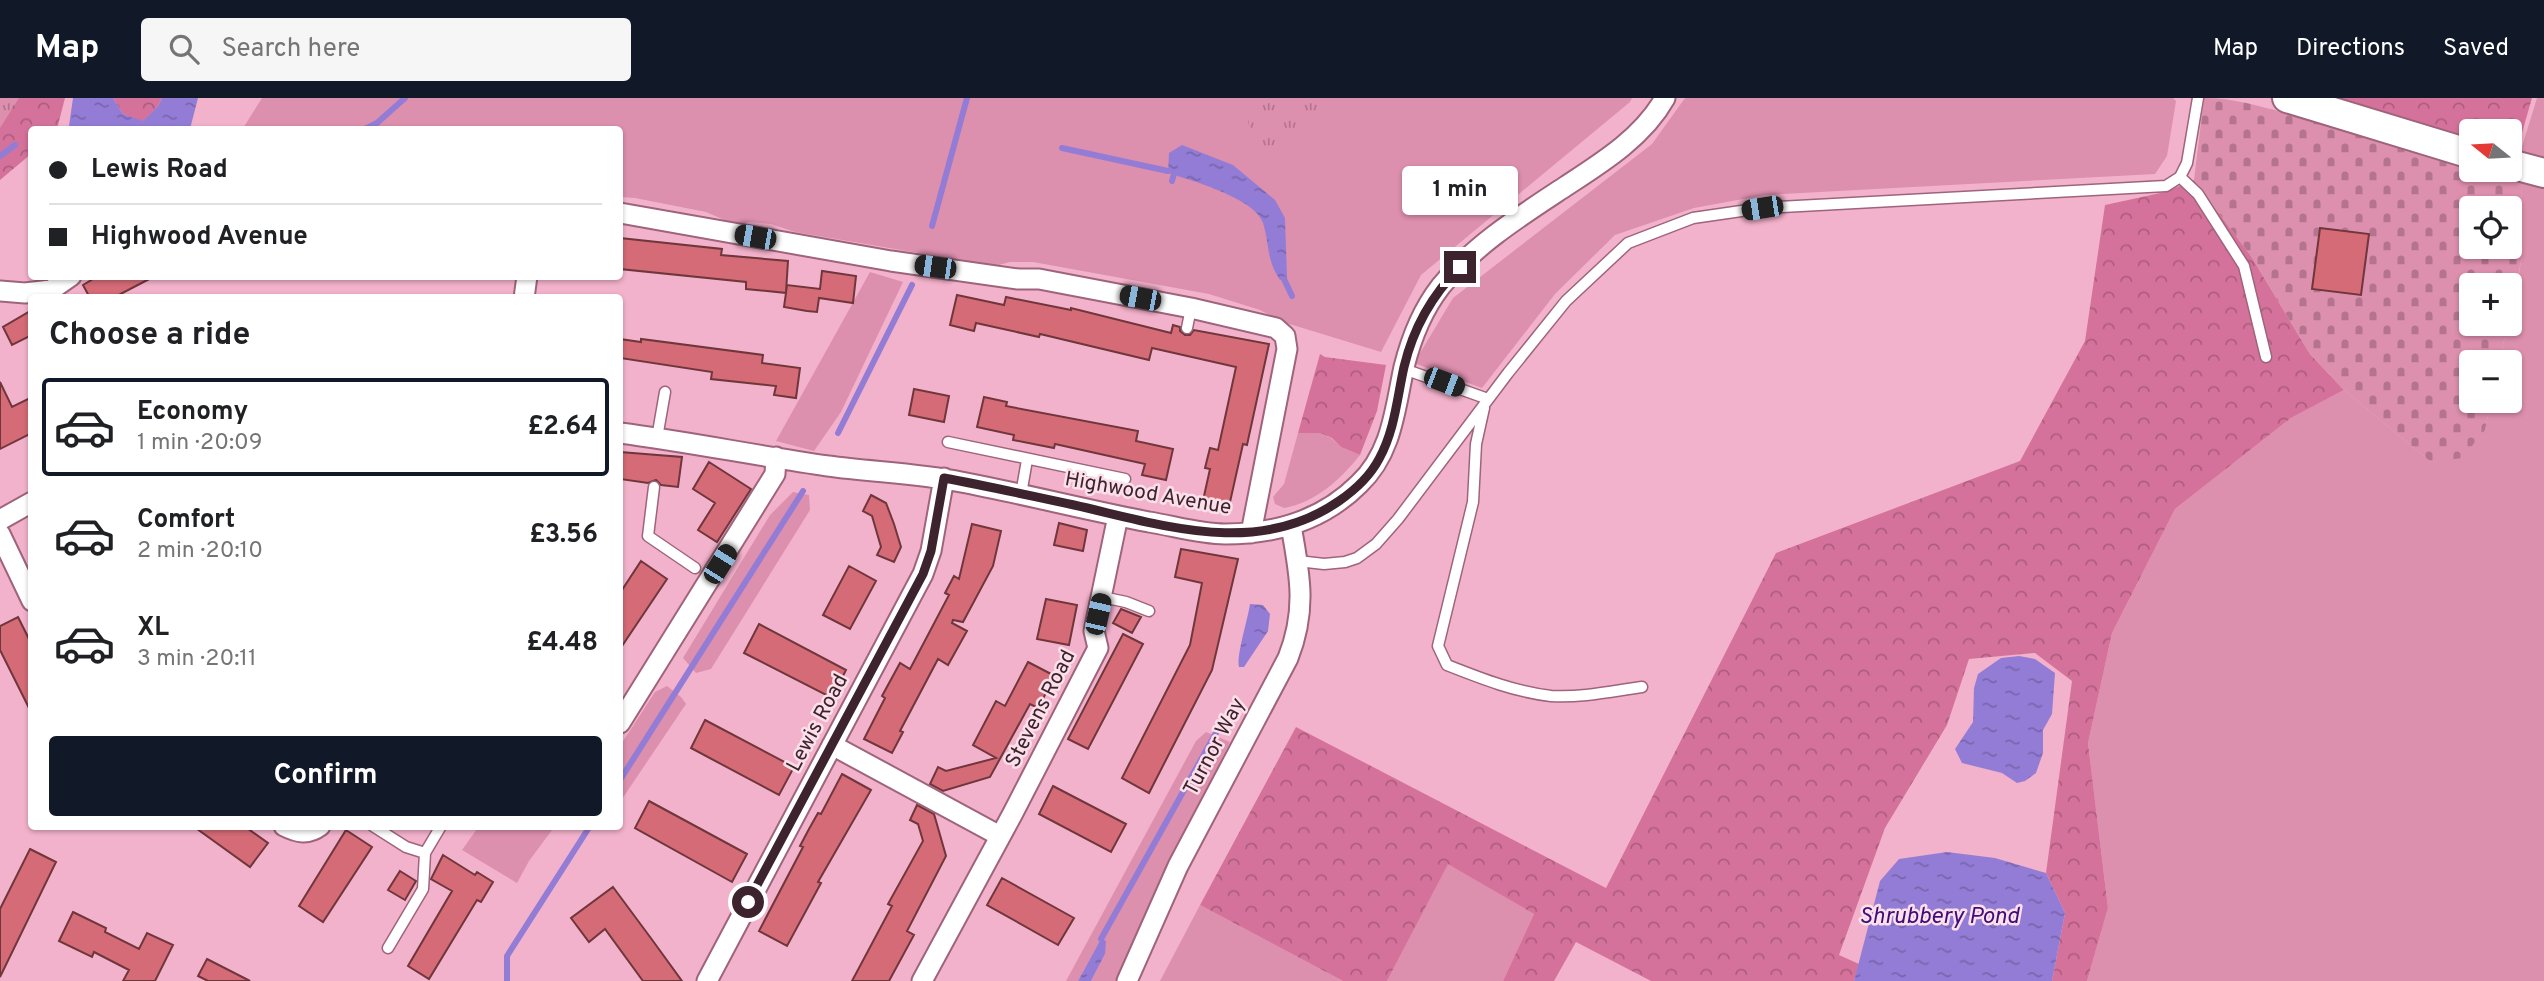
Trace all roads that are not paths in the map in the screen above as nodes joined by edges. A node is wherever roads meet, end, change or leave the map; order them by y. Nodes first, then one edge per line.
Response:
1 (1665, 98) edge
2 (2198, 98) edge
3 (2287, 98) edge
4 (2459, 150) edge
5 (2522, 167) edge
6 (2544, 173) edge
7 (2180, 177) junction
8 (623, 214) edge
9 (65, 280) edge
10 (0, 291) edge
11 (1191, 307) junction
12 (1186, 328) dead end
13 (2266, 357) dead end
14 (1404, 369) junction
15 (665, 392) dead end
16 (1486, 401) junction
17 (623, 434) edge
18 (948, 442) dead end
19 (659, 443) junction
20 (776, 457) junction
21 (1027, 460) junction
22 (944, 478) junction
23 (1125, 479) dead end
24 (654, 487) dead end
25 (1021, 494) junction
26 (28, 504) edge
27 (1118, 516) junction
28 (0, 520) edge
29 (1291, 526) junction
30 (1251, 533) junction
31 (0, 534) edge
32 (1298, 561) junction
33 (695, 568) dead end
34 (28, 593) edge
35 (1102, 597) junction
36 (1149, 611) dead end
37 (1642, 687) dead end
38 (623, 718) edge
39 (832, 745) junction
40 (294, 830) edge
41 (314, 830) edge
42 (380, 830) edge
43 (439, 830) edge
44 (1000, 836) junction
45 (425, 853) junction
46 (388, 948) dead end
47 (707, 981) edge
48 (922, 981) edge
49 (1127, 981) edge

1 - 14 street, Highwood Avenue
2 - 7 lane
3 - 4 street
5 - 6 street
7 - 13 lane
7 - 16 lane
8 - 11 street
9 - 10 street
11 - 12 lane
11 - 30 street
14 - 16 lane
14 - 29 street, Highwood Avenue
15 - 19 lane
16 - 32 lane
16 - 37 lane
17 - 19 street, Highwood Avenue
18 - 21 lane
19 - 20 street, Highwood Avenue
20 - 22 street, Highwood Avenue
20 - 38 street
21 - 23 lane
21 - 25 lane
22 - 25 street, Highwood Avenue
22 - 39 street, Lewis Road
24 - 33 lane
25 - 27 street, Highwood Avenue
26 - 28 street
27 - 30 street, Highwood Avenue
27 - 35 street, Stevens Road
29 - 30 street, Highwood Avenue
29 - 32 street, Turnor Way
31 - 34 street
32 - 49 street, Turnor Way
35 - 36 lane
35 - 44 street, Stevens Road
39 - 44 street
39 - 47 street, Lewis Road
40 - 41 street
42 - 45 lane
43 - 45 lane
44 - 48 street, Stevens Road
45 - 46 lane

